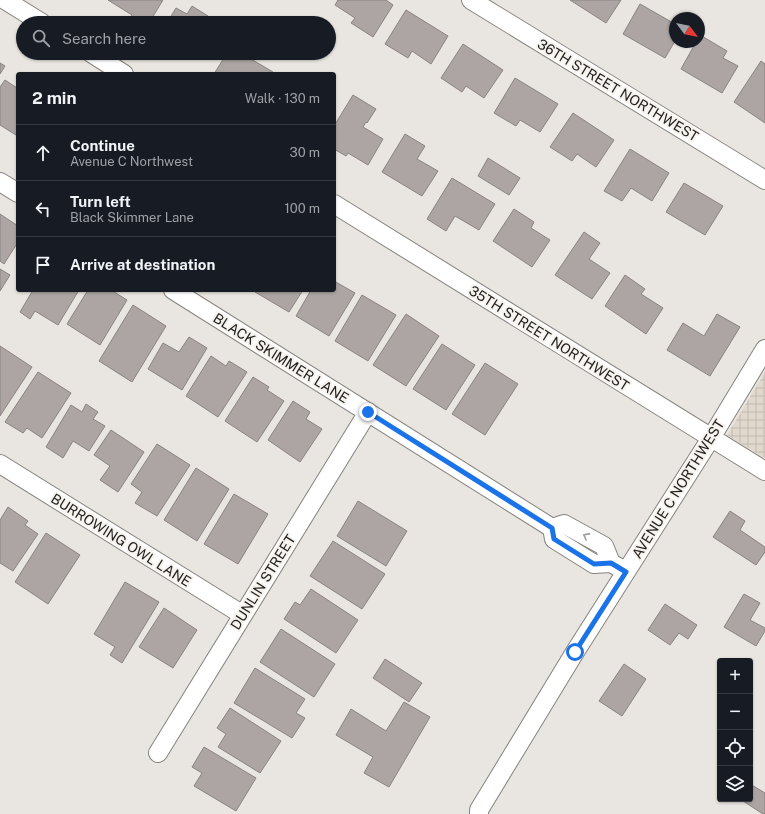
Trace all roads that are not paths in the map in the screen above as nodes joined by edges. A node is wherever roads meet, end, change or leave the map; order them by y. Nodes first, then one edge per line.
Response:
1 (5, 0) edge
2 (471, 0) edge
3 (31, 16) edge
4 (102, 60) edge
5 (121, 72) edge
6 (765, 180) edge
7 (0, 182) edge
8 (16, 192) edge
9 (336, 205) edge
10 (176, 292) edge
11 (765, 349) edge
12 (368, 412) junction
13 (712, 438) junction
14 (0, 464) edge
15 (765, 471) edge
16 (618, 567) junction
17 (243, 615) junction
18 (158, 752) dead end
19 (479, 814) edge

1 - 3 street
2 - 6 street, 36TH STREET NORTHWEST
4 - 5 street
7 - 8 street
9 - 13 street, 35TH STREET NORTHWEST
10 - 12 street, BLACK SKIMMER LANE
11 - 13 street, AVENUE C NORTHWEST
12 - 16 street, BLACK SKIMMER LANE
12 - 17 street, DUNLIN STREET
13 - 15 street, 35TH STREET NORTHWEST
13 - 16 street, AVENUE C NORTHWEST
14 - 17 street, BURROWING OWL LANE
16 - 19 street, AVENUE C NORTHWEST
17 - 18 street, DUNLIN STREET

